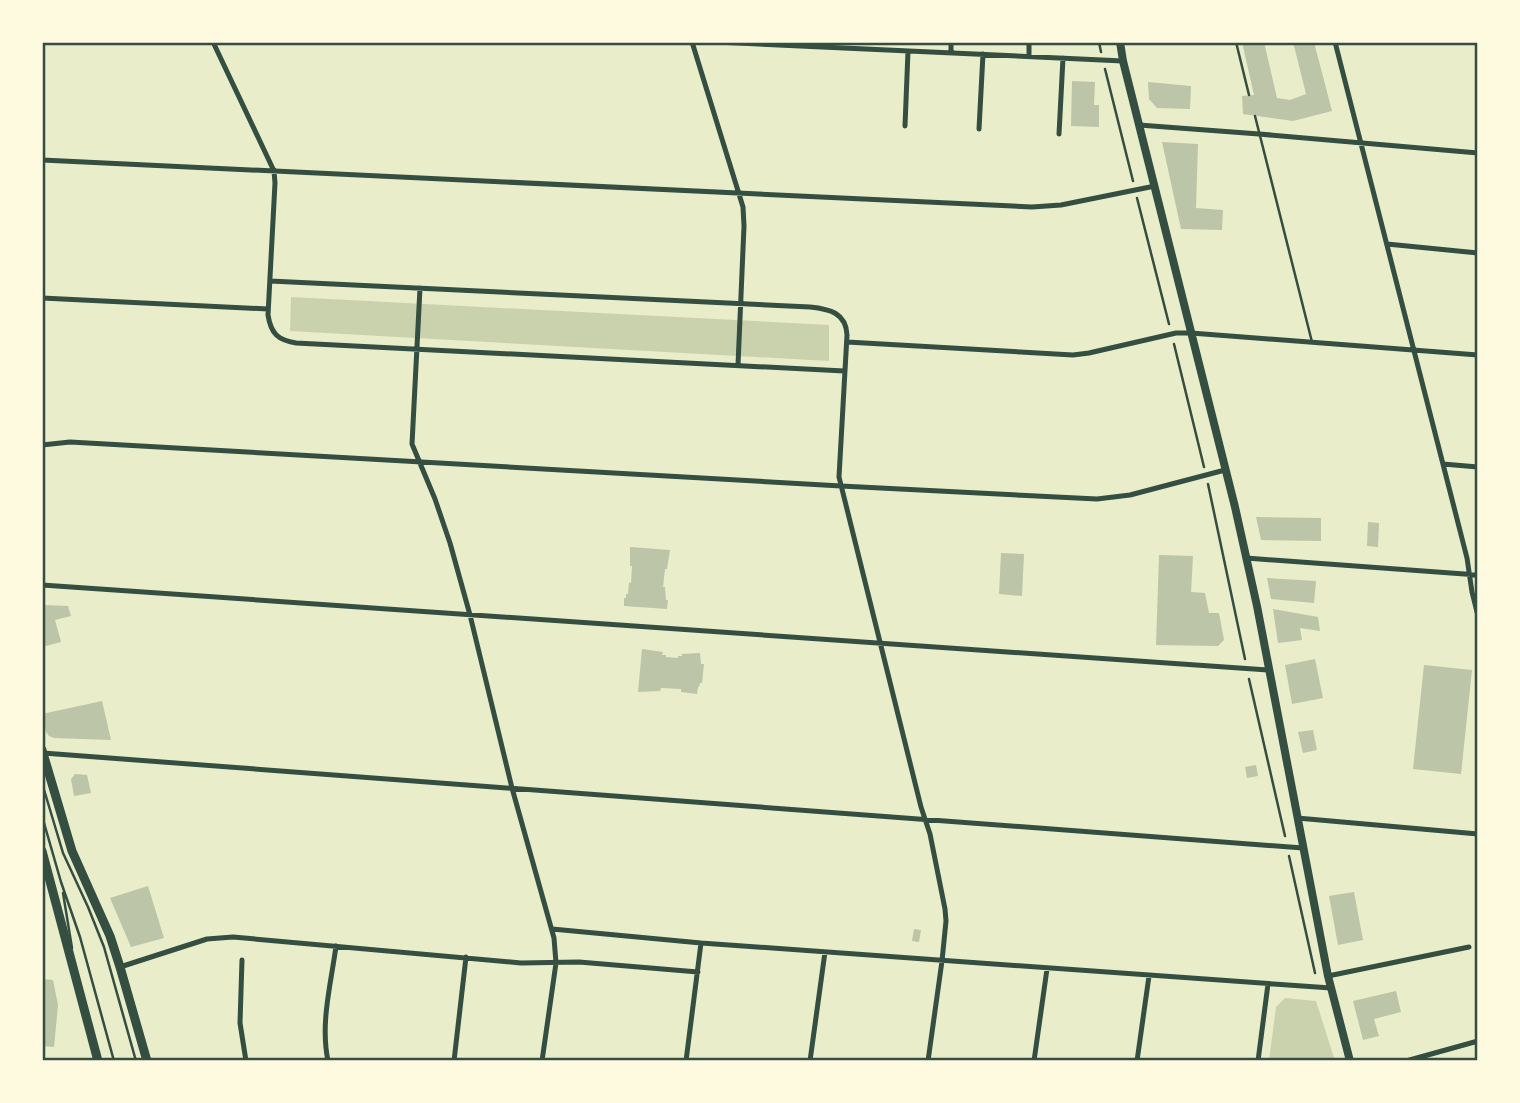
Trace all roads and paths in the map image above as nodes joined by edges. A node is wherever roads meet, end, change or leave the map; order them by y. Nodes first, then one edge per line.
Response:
1 (213, 42) edge
2 (692, 42) edge
3 (716, 42) edge
4 (727, 42) edge
5 (877, 42) edge
6 (951, 42) edge
7 (1029, 42) edge
8 (1099, 42) edge
9 (1118, 42) edge
10 (1236, 42) edge
11 (1335, 42) edge
12 (799, 44) edge
13 (877, 49) junction
14 (908, 51) junction
15 (951, 53) junction
16 (983, 54) junction
17 (1029, 56) junction
18 (1063, 58) junction
19 (1103, 60) junction
20 (1123, 61) junction
21 (1249, 95) dead end
22 (1255, 116) dead end
23 (1139, 125) junction
24 (905, 126) dead end
25 (979, 129) dead end
26 (1059, 134) dead end
27 (1259, 134) junction
28 (1361, 143) junction
29 (1478, 153) edge
30 (42, 160) edge
31 (274, 171) junction
32 (1155, 186) junction
33 (1135, 190) junction
34 (739, 193) junction
35 (1387, 244) junction
36 (1478, 253) edge
37 (270, 281) junction
38 (420, 288) junction
39 (42, 298) edge
40 (741, 304) junction
41 (268, 309) junction
42 (1191, 333) junction
43 (1171, 335) junction
44 (847, 342) junction
45 (1312, 342) junction
46 (417, 349) junction
47 (1413, 350) junction
48 (1478, 355) edge
49 (738, 365) junction
50 (844, 372) junction
51 (42, 445) edge
52 (418, 461) junction
53 (1443, 464) junction
54 (1478, 467) edge
55 (1226, 470) junction
56 (1206, 475) junction
57 (841, 486) junction
58 (1246, 558) junction
59 (1469, 574) junction
60 (1478, 575) edge
61 (42, 585) edge
62 (470, 615) junction
63 (1478, 616) edge
64 (879, 643) junction
65 (1247, 669) junction
66 (1268, 670) junction
67 (43, 751) edge
68 (42, 783) edge
69 (512, 788) junction
70 (42, 816) edge
71 (1297, 818) junction
72 (925, 819) junction
73 (1478, 834) edge
74 (1287, 846) junction
75 (1303, 848) junction
76 (42, 851) edge
77 (61, 882) junction
78 (552, 929) junction
79 (701, 943) junction
80 (336, 946) junction
81 (1469, 947) dead end
82 (825, 952) junction
83 (467, 957) junction
84 (242, 960) dead end
85 (942, 961) junction
86 (556, 963) junction
87 (120, 967) junction
88 (1047, 969) junction
89 (698, 972) junction
90 (76, 976) junction
91 (1149, 976) junction
92 (1328, 976) junction
93 (1268, 984) junction
94 (1318, 987) junction
95 (1331, 988) junction
96 (1478, 1041) edge
97 (98, 1061) edge
98 (114, 1061) edge
99 (136, 1061) edge
100 (147, 1061) edge
101 (246, 1061) edge
102 (328, 1061) edge
103 (454, 1061) edge
104 (542, 1061) edge
105 (687, 1061) edge
106 (810, 1061) edge
107 (928, 1061) edge
108 (1034, 1061) edge
109 (1137, 1061) edge
110 (1258, 1061) edge
111 (1350, 1061) edge
112 (1406, 1061) edge

1 - 31 street
2 - 34 street
3 - 4 street
4 - 12 street
5 - 13 street
6 - 15 street
7 - 17 street
8 - 19 path
9 - 20 main road
10 - 21 lane
11 - 28 street
12 - 13 street
13 - 14 street
14 - 15 street
14 - 24 street
15 - 16 street
16 - 17 street
16 - 25 street
17 - 18 street
18 - 19 street
18 - 26 street
19 - 20 street
19 - 33 path
20 - 23 main road
22 - 27 lane
23 - 27 street
23 - 32 main road
27 - 28 street
27 - 45 lane
28 - 29 street
28 - 35 street
30 - 31 street
31 - 34 street
31 - 37 street
32 - 33 street
32 - 42 main road
33 - 34 street
33 - 43 path
34 - 40 street
35 - 36 street
35 - 47 street
37 - 38 street
37 - 41 street
38 - 40 street
38 - 46 street
39 - 41 street
40 - 44 street
40 - 49 street
41 - 46 street
42 - 43 street
42 - 45 street
42 - 55 main road
43 - 44 street
43 - 56 path
44 - 50 street
45 - 47 street
46 - 49 street
46 - 52 street
47 - 48 street
47 - 53 street
49 - 50 street
50 - 57 street
51 - 52 street
52 - 57 street
52 - 62 street
53 - 54 street
53 - 59 street
55 - 56 street
55 - 58 main road
56 - 57 street
56 - 65 path
57 - 64 street
58 - 59 street
58 - 66 main road
59 - 60 street
59 - 63 street
61 - 62 street
62 - 64 street
62 - 69 street
64 - 65 street
64 - 72 street
65 - 66 street
65 - 74 path
66 - 71 main road
67 - 69 street
67 - 87 main road
68 - 99 lane
69 - 72 street
69 - 78 street
70 - 77 lane
71 - 73 street
71 - 75 main road
72 - 74 street
72 - 85 street
74 - 75 street
74 - 94 path
75 - 92 main road
76 - 90 main road
77 - 90 lane
77 - 98 lane
78 - 79 street
78 - 86 street
79 - 82 street
79 - 89 street
80 - 83 street
80 - 87 street
80 - 102 street
81 - 92 street
82 - 85 street
82 - 106 street
83 - 86 street
83 - 103 street
84 - 101 street
85 - 88 street
85 - 107 street
86 - 89 street
86 - 104 street
87 - 100 main road
88 - 91 street
88 - 108 street
89 - 105 street
90 - 97 main road
91 - 93 street
91 - 109 street
92 - 95 main road
93 - 94 street
93 - 110 street
94 - 95 street
95 - 111 main road
96 - 112 street

